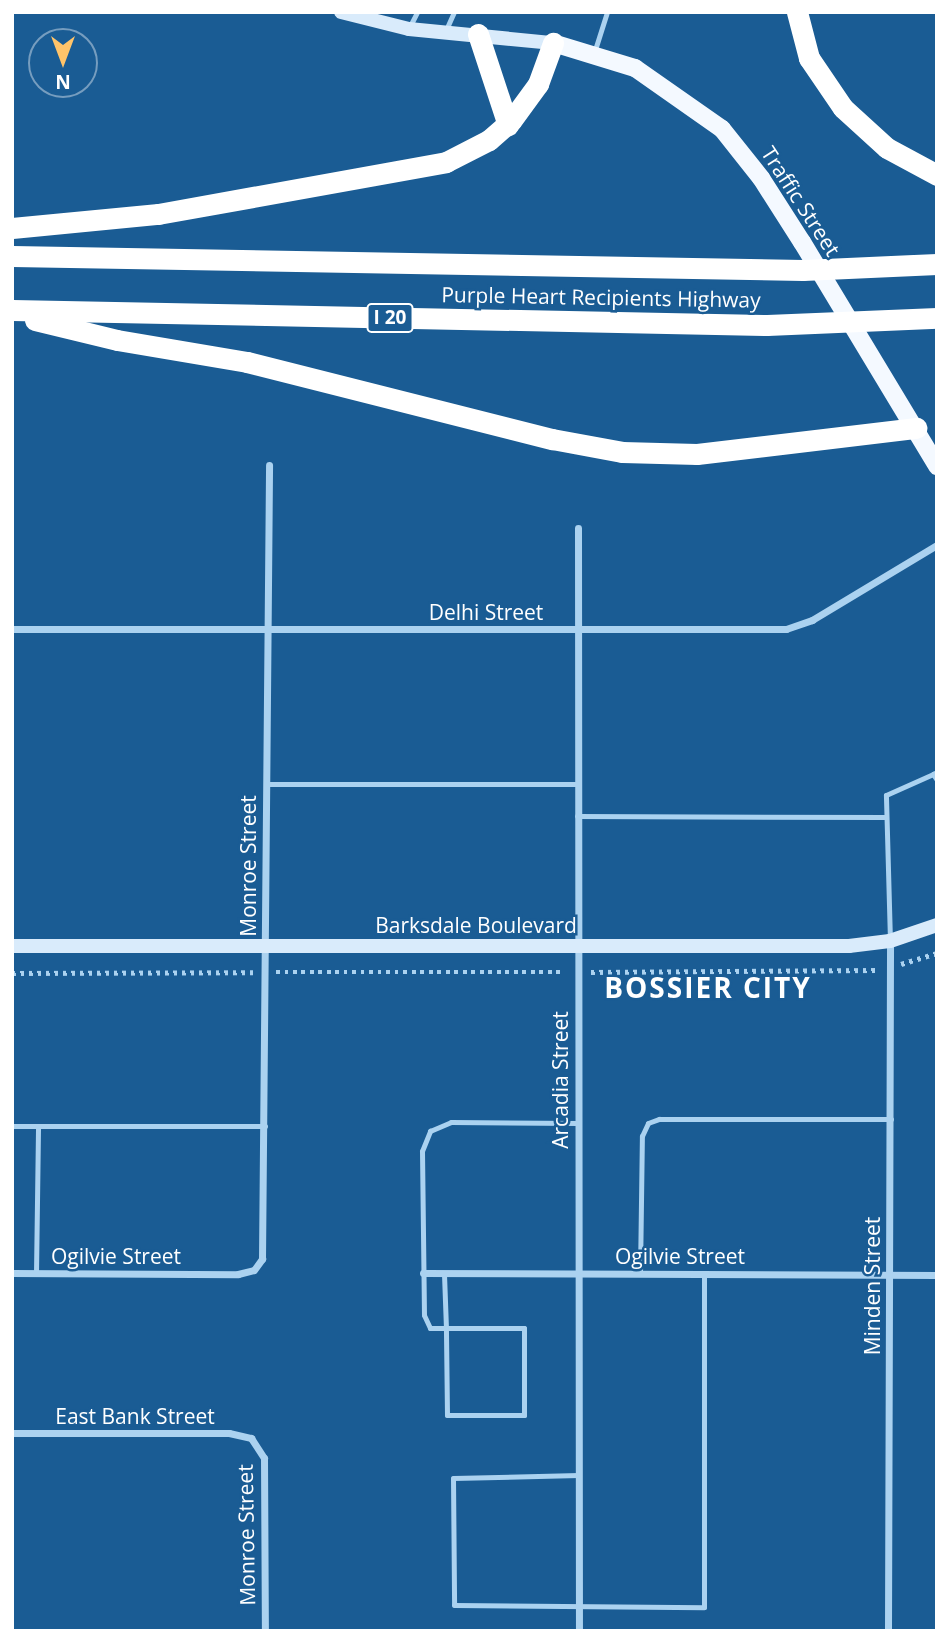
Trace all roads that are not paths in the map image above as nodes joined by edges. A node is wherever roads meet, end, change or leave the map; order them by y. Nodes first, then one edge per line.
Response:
1 (341, 12) edge
2 (417, 12) edge
3 (454, 12) edge
4 (607, 12) edge
5 (797, 12) edge
6 (409, 29) junction
7 (445, 32) junction
8 (478, 34) junction
9 (553, 43) junction
10 (594, 53) junction
11 (508, 125) junction
12 (937, 175) edge
13 (12, 228) edge
14 (12, 256) edge
15 (937, 264) edge
16 (12, 312) edge
17 (934, 318) edge
18 (916, 428) junction
19 (269, 465) dead end
20 (937, 466) edge
21 (578, 528) dead end
22 (937, 545) edge
23 (266, 628) junction
24 (12, 629) edge
25 (578, 630) junction
26 (936, 775) edge
27 (577, 783) junction
28 (266, 784) junction
29 (577, 816) junction
30 (886, 817) junction
31 (937, 925) edge
32 (890, 940) junction
33 (12, 946) edge
34 (265, 946) junction
35 (577, 946) junction
36 (891, 1119) junction
37 (578, 1124) junction
38 (12, 1126) edge
39 (38, 1126) junction
40 (265, 1126) junction
41 (259, 1265) joint
42 (12, 1273) edge
43 (36, 1273) junction
44 (423, 1273) junction
45 (579, 1273) junction
46 (640, 1273) junction
47 (444, 1274) junction
48 (704, 1274) junction
49 (890, 1275) junction
50 (937, 1275) edge
51 (446, 1328) junction
52 (12, 1433) edge
53 (256, 1441) joint
54 (579, 1475) junction
55 (579, 1608) junction
56 (265, 1631) edge
57 (579, 1631) edge
58 (888, 1631) edge

1 - 6 main road
2 - 6 lane
3 - 7 lane
4 - 10 lane
5 - 12 highway
6 - 7 main road
7 - 8 main road
8 - 9 main road
8 - 11 highway
9 - 10 main road, Traffic Street
9 - 11 highway
10 - 18 main road, Traffic Street
11 - 13 highway
14 - 15 highway, Purple Heart Recipients Highway
16 - 17 highway, Purple Heart Recipients Highway / I 20
16 - 18 highway
18 - 20 main road, Traffic Street
19 - 23 street, Monroe Street
21 - 25 street, Arcadia Street
22 - 25 street, Delhi Street
23 - 24 street, Delhi Street
23 - 25 street, Delhi Street
23 - 28 street, Monroe Street
25 - 27 street, Arcadia Street
26 - 30 lane
27 - 28 lane
27 - 29 street, Arcadia Street
28 - 34 street, Monroe Street
29 - 30 lane
29 - 35 street, Arcadia Street
30 - 32 lane
31 - 32 main road, Barksdale Boulevard
32 - 35 main road, Barksdale Boulevard
32 - 36 street, Minden Street
33 - 34 main road, Barksdale Boulevard
34 - 35 main road, Barksdale Boulevard
34 - 40 street, Monroe Street
35 - 37 street, Arcadia Street
36 - 46 lane
36 - 49 street, Minden Street
37 - 44 lane
37 - 45 street, Arcadia Street
38 - 39 lane
39 - 40 lane
39 - 43 lane
40 - 41 street, Monroe Street
41 - 43 street, Ogilvie Street
42 - 43 street, Ogilvie Street
44 - 47 street, Ogilvie Street
44 - 51 lane
45 - 46 street, Ogilvie Street
45 - 47 street, Ogilvie Street
45 - 54 street, Arcadia Street
46 - 48 street, Ogilvie Street
47 - 51 lane
48 - 49 street, Ogilvie Street
48 - 55 lane
49 - 50 street, Ogilvie Street
49 - 58 street, Minden Street
51 - 51 lane
52 - 53 street, East Bank Street
53 - 56 street, Monroe Street
54 - 55 street, Arcadia Street
54 - 55 lane
55 - 57 street, Arcadia Street

